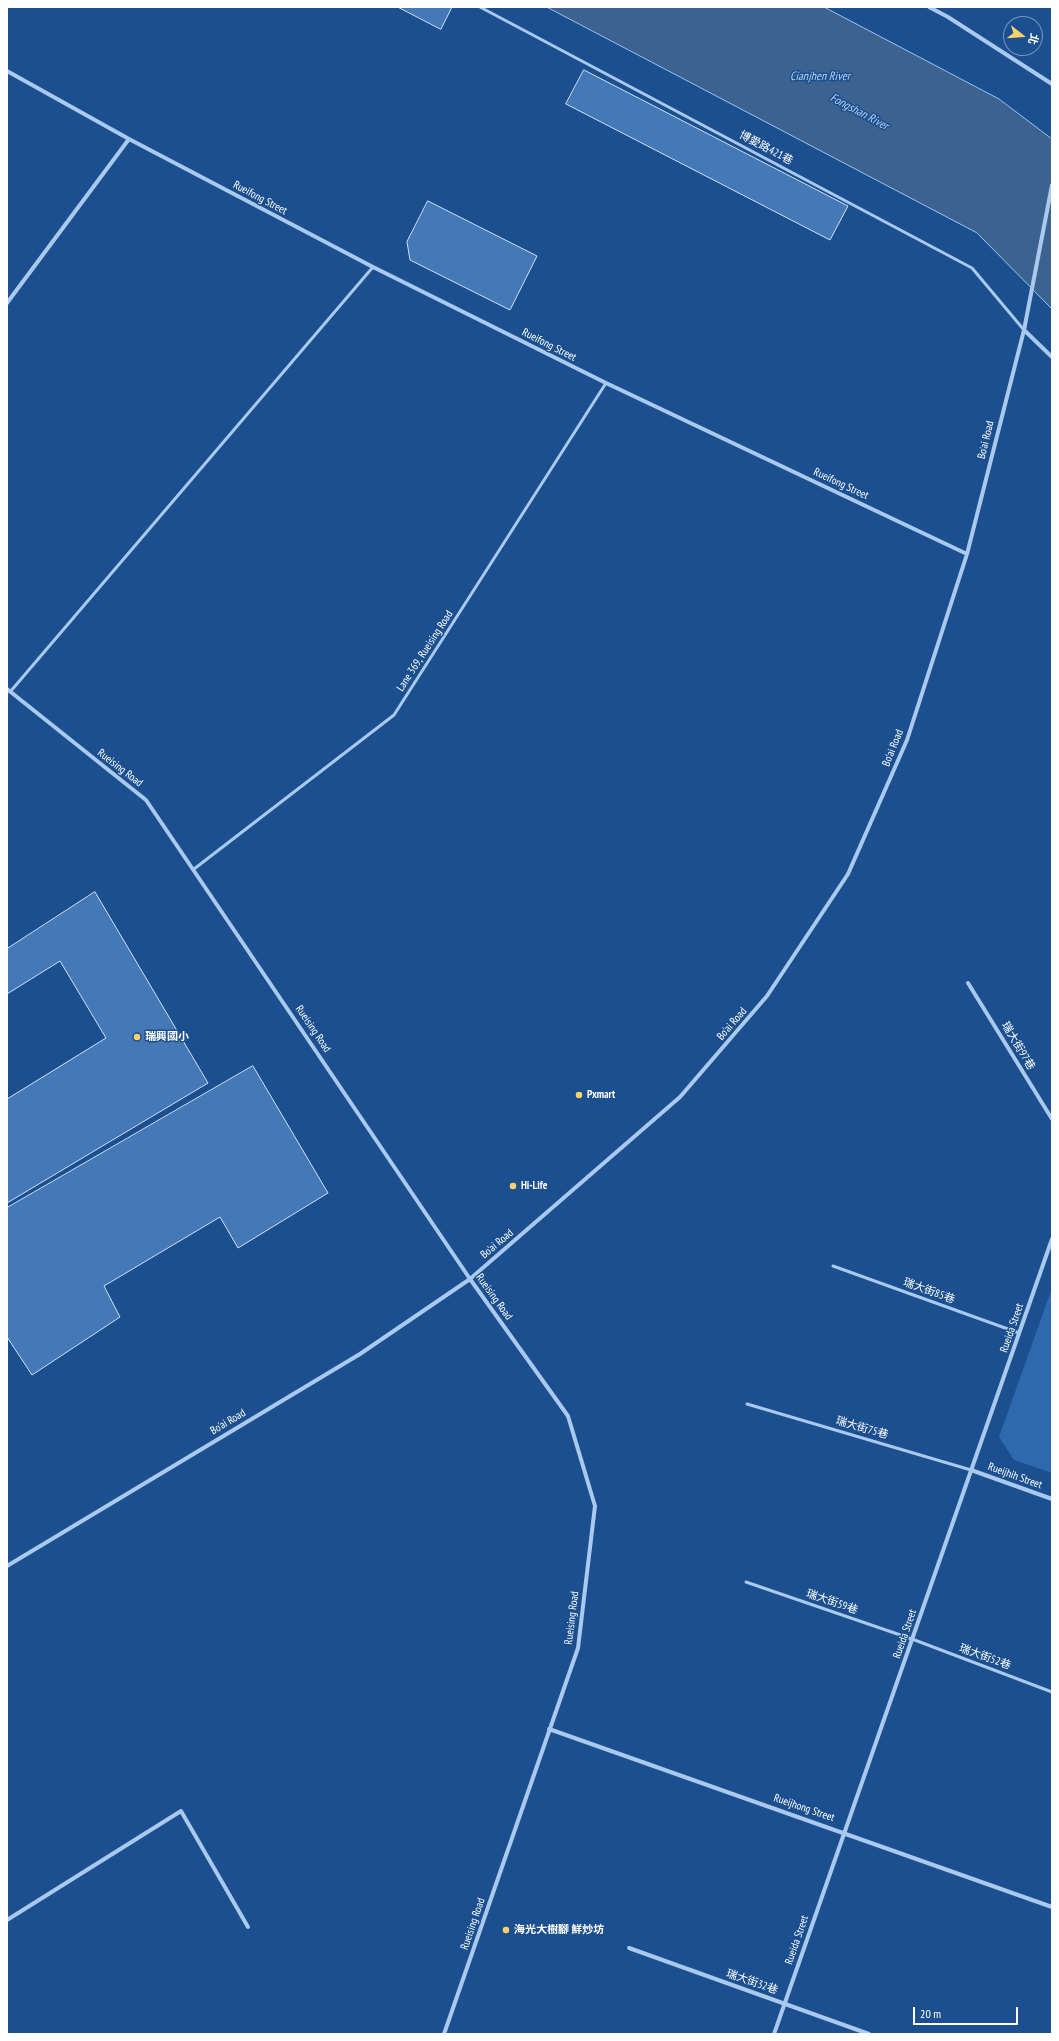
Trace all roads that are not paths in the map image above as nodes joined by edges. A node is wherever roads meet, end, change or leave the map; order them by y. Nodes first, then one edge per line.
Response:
1 (480, 7) edge
2 (928, 7) edge
3 (7, 71) edge
4 (1052, 84) edge
5 (129, 139) junction
6 (1052, 185) edge
7 (373, 267) junction
8 (7, 302) edge
9 (1024, 330) junction
10 (1052, 357) edge
11 (606, 383) junction
12 (967, 554) junction
13 (8, 691) edge
14 (194, 869) junction
15 (968, 983) dead end
16 (1052, 1119) edge
17 (1052, 1239) edge
18 (833, 1266) dead end
19 (470, 1279) junction
20 (1019, 1333) junction
21 (747, 1404) dead end
22 (971, 1470) junction
23 (1052, 1499) edge
24 (7, 1566) edge
25 (746, 1582) dead end
26 (912, 1639) junction
27 (1052, 1692) edge
28 (549, 1729) junction
29 (845, 1832) junction
30 (1052, 1907) edge
31 (7, 1920) edge
32 (248, 1927) dead end
33 (629, 1948) dead end
34 (784, 2004) junction
35 (444, 2034) edge
36 (774, 2034) edge
37 (869, 2034) edge

1 - 9 lane, 博愛路421巷
2 - 4 street
3 - 5 street, Rueifong Street
5 - 7 street, Rueifong Street
5 - 8 street
6 - 9 street, Bo'ai Road
7 - 11 street, Rueifong Street
7 - 13 lane
9 - 10 street
9 - 12 street, Bo'ai Road
11 - 12 street, Rueifong Street
11 - 14 lane, Lane 369, Rueising Road
12 - 19 street, Bo'ai Road
13 - 14 street, Rueising Road
14 - 19 street, Rueising Road
15 - 16 street, 瑞大街97巷
17 - 20 street, Rueida Street
18 - 20 lane, 瑞大街85巷
19 - 24 street, Bo'ai Road
19 - 28 street, Rueising Road
20 - 22 street, Rueida Street
21 - 22 lane, 瑞大街75巷
22 - 23 street, Rueijhih Street
22 - 26 street, Rueida Street
25 - 26 lane, 瑞大街59巷
26 - 27 lane, 瑞大街52巷
26 - 29 street, Rueida Street
28 - 29 street, Rueijhong Street
28 - 35 street, Rueising Road
29 - 30 street, Rueijhong Street
29 - 34 street, Rueida Street
31 - 32 street
33 - 34 street, 瑞大街32巷
34 - 36 street, Rueida Street
34 - 37 street, 瑞大街32巷

